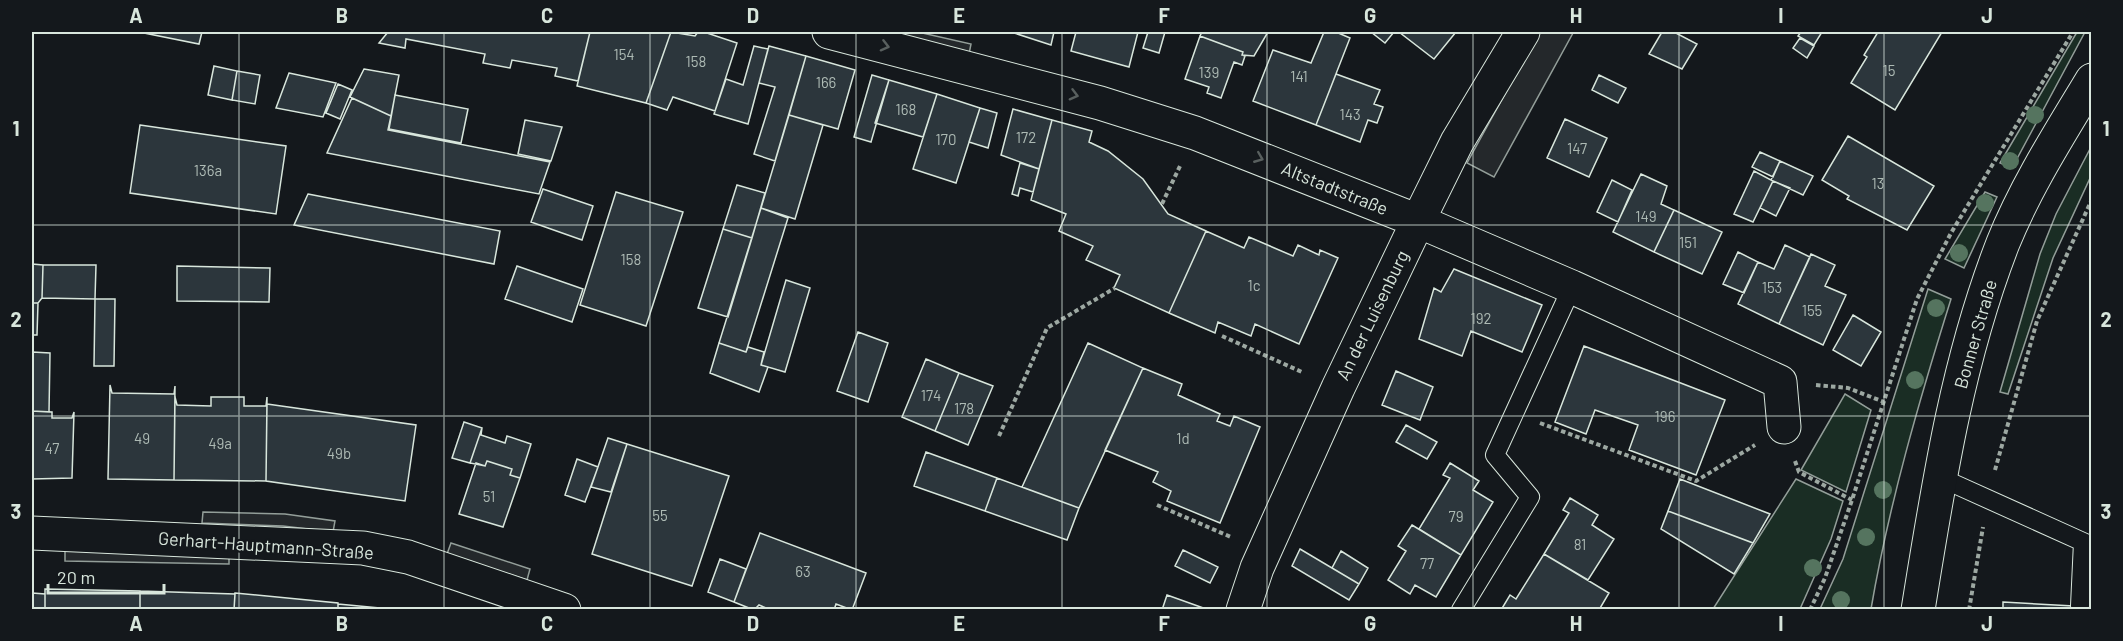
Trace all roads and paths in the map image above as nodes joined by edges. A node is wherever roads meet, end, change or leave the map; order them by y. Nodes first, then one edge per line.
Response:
1 (829, 32) edge
2 (1523, 32) edge
3 (2073, 32) edge
4 (2091, 80) edge
5 (2091, 199) edge
6 (1418, 221) junction
7 (1572, 287) junction
8 (1115, 288) dead end
9 (1222, 336) dead end
10 (1780, 382) junction
11 (1338, 388) junction
12 (1884, 402) junction
13 (1514, 413) junction
14 (1784, 427) joint
15 (999, 436) dead end
16 (1798, 472) dead end
17 (1939, 477) junction
18 (1988, 499) junction
19 (1852, 500) junction
20 (1157, 505) dead end
21 (32, 533) edge
22 (2087, 544) edge
23 (1265, 552) junction
24 (2080, 606) dead end
25 (564, 609) edge
26 (1243, 609) edge
27 (1461, 609) edge
28 (1810, 609) edge
29 (1918, 609) edge
30 (1969, 609) edge

1 -> 6 street, Altstadtstraße
2 - 6 street, An der Luisenburg
3 - 12 path
4 - 17 street, Bonner Straße
5 - 18 path
6 - 7 street, Altstadtstraße
6 - 11 street, An der Luisenburg
7 - 10 street, Altstadtstraße
7 - 13 lane
8 - 15 path
9 - 11 path
10 - 12 path
10 - 14 street
11 - 23 street, An der Luisenburg
12 - 19 path
13 - 14 path
13 - 27 lane
16 - 19 path
17 - 18 lane
17 - 29 street, Bonner Straße
18 - 22 lane
18 - 30 path
19 - 28 path
20 - 23 path
21 - 25 street, Gerhart-Hauptmann-Straße
22 - 24 lane
23 - 26 street, An der Luisenburg

